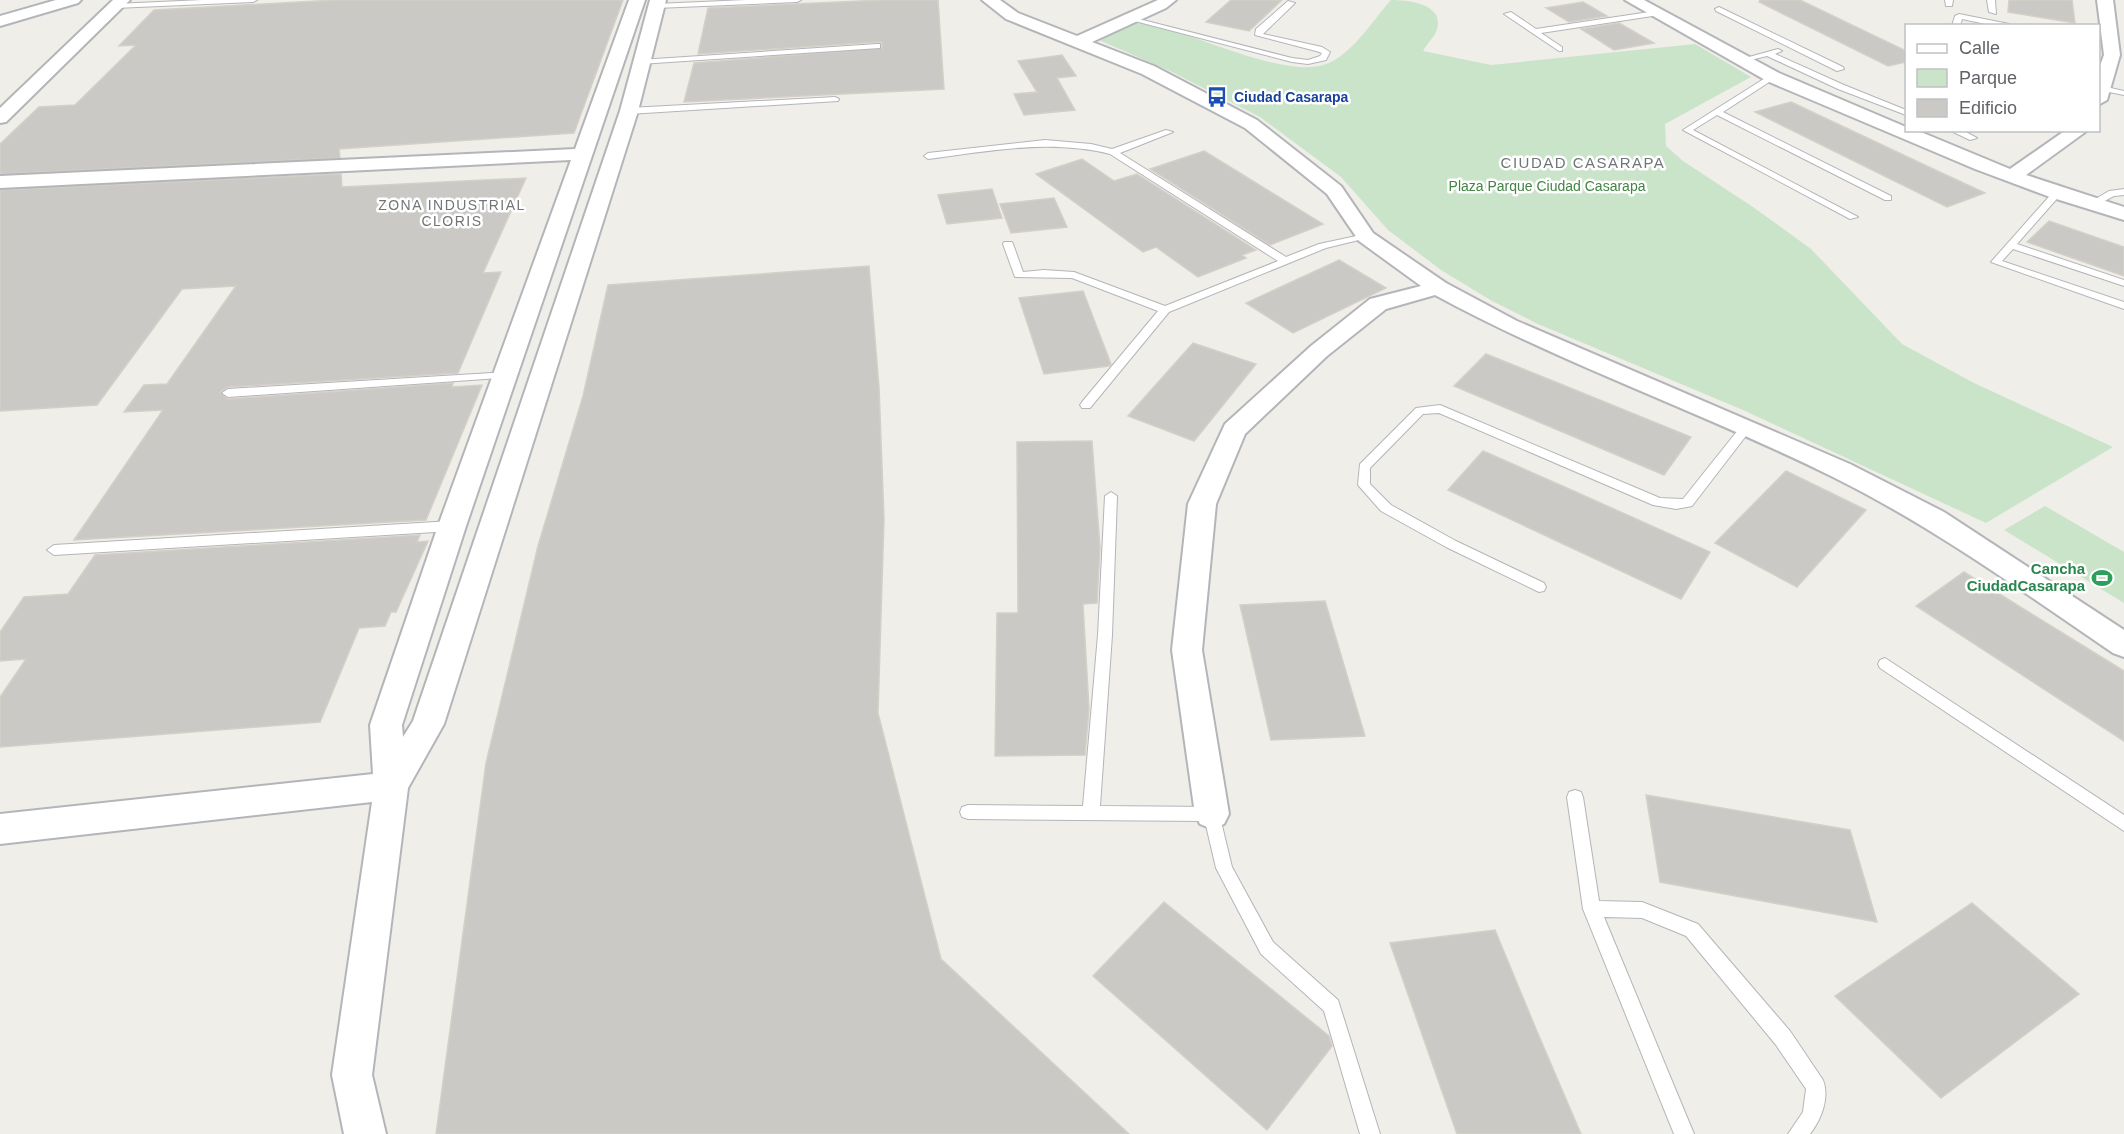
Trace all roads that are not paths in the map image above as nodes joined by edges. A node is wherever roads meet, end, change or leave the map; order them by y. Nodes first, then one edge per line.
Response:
1 (16, 0) edge
2 (252, 0) edge
3 (797, 0) edge
4 (990, 0) edge
5 (1167, 0) edge
6 (1633, 0) edge
7 (1991, 0) edge
8 (2105, 0) edge
9 (650, 2) edge
10 (118, 3) edge
11 (1291, 3) dead end
12 (0, 5) edge
13 (88, 7) edge
14 (1719, 9) dead end
15 (1993, 12) dead end
16 (1656, 13) junction
17 (1508, 14) dead end
18 (1131, 19) junction
19 (0, 21) edge
20 (1957, 24) edge
21 (1999, 24) edge
22 (1534, 32) junction
23 (1080, 41) junction
24 (2105, 44) edge
25 (877, 46) dead end
26 (1796, 47) junction
27 (1559, 49) dead end
28 (1769, 54) junction
29 (1742, 60) junction
30 (640, 62) junction
31 (1840, 69) dead end
32 (1773, 77) junction
33 (2124, 93) edge
34 (2100, 94) edge
35 (835, 99) dead end
36 (628, 111) junction
37 (1717, 112) junction
38 (1905, 113) edge
39 (0, 118) edge
40 (1169, 132) dead end
41 (1905, 132) edge
42 (1906, 132) edge
43 (1958, 132) edge
44 (2076, 132) edge
45 (1973, 138) dead end
46 (1113, 152) junction
47 (584, 154) junction
48 (928, 156) dead end
49 (2012, 176) junction
50 (0, 182) edge
51 (2124, 192) edge
52 (2056, 193) junction
53 (1888, 198) dead end
54 (2092, 204) junction
55 (2124, 214) edge
56 (1853, 217) dead end
57 (1366, 237) junction
58 (1008, 244) dead end
59 (2011, 245) junction
60 (1285, 261) junction
61 (2124, 284) edge
62 (1438, 288) junction
63 (2124, 306) edge
64 (1165, 310) junction
65 (507, 375) junction
66 (228, 393) dead end
67 (1086, 405) dead end
68 (1746, 428) junction
69 (1111, 496) dead end
70 (452, 526) junction
71 (54, 550) dead end
72 (1539, 587) dead end
73 (2124, 645) edge
74 (1885, 664) dead end
75 (391, 786) junction
76 (1575, 797) dead end
77 (968, 812) dead end
78 (1091, 813) junction
79 (1212, 814) junction
80 (2124, 825) edge
81 (0, 829) edge
82 (1592, 909) junction
83 (365, 1134) edge
84 (1370, 1134) edge
85 (1684, 1134) edge
86 (1798, 1134) edge

1 - 12 street
2 - 10 lane
3 - 9 lane
4 - 23 street
5 - 18 street
6 - 16 street
7 - 15 lane
8 - 24 street
9 - 30 street
9 - 47 street
10 - 13 street
11 - 18 lane
13 - 19 street
13 - 39 street
14 - 26 lane
16 - 22 lane
16 - 29 street
17 - 22 lane
18 - 23 street
20 - 21 lane
22 - 27 lane
23 - 57 street
24 - 34 street
25 - 30 lane
26 - 28 lane
26 - 31 lane
28 - 29 lane
28 - 38 lane
29 - 32 street
30 - 36 street
32 - 37 lane
32 - 41 street
33 - 34 lane
35 - 36 lane
36 - 75 street
37 - 53 lane
37 - 56 lane
40 - 46 lane
42 - 49 street
43 - 45 lane
44 - 49 street
46 - 48 lane
46 - 60 lane
47 - 50 street
47 - 65 street
49 - 52 street
51 - 54 lane
52 - 54 street
52 - 59 lane
54 - 55 street
57 - 60 lane
57 - 62 street
58 - 64 lane
59 - 61 lane
59 - 63 lane
60 - 64 lane
62 - 68 street
62 - 79 street
64 - 67 lane
65 - 66 lane
65 - 70 street
68 - 72 lane
68 - 73 street
69 - 78 lane
70 - 71 lane
70 - 75 street
74 - 80 lane
75 - 81 street
75 - 83 street
76 - 82 lane
77 - 78 lane
78 - 79 lane
79 - 84 lane
82 - 85 lane
82 - 86 lane

